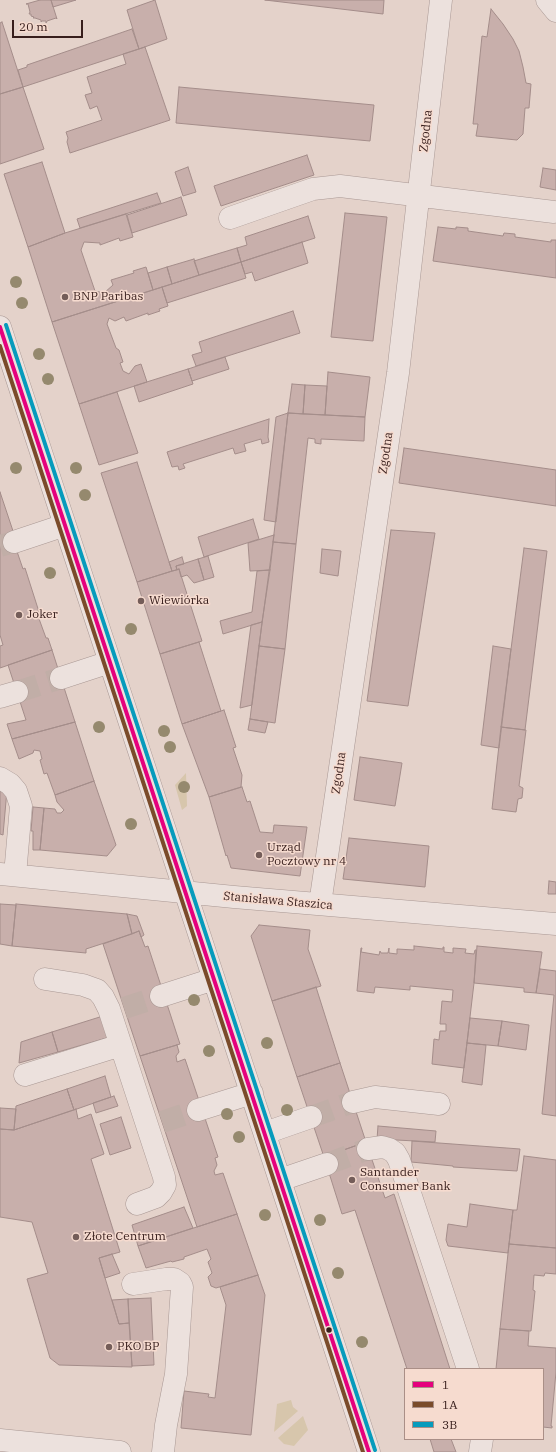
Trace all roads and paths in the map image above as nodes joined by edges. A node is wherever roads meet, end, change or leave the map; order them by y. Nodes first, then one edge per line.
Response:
1 (441, 0) edge
2 (547, 0) edge
3 (556, 11) edge
4 (419, 196) junction
5 (554, 212) dead end
6 (230, 218) dead end
7 (0, 327) edge
8 (65, 525) junction
9 (14, 542) tunnel mouth
10 (110, 662) junction
11 (61, 678) tunnel mouth
12 (0, 778) edge
13 (7, 874) edge
14 (186, 892) junction
15 (320, 904) junction
16 (556, 924) edge
17 (45, 979) dead end
18 (214, 979) junction
19 (161, 996) tunnel mouth
20 (121, 1045) junction
21 (25, 1075) dead end
22 (252, 1093) junction
23 (353, 1102) tunnel mouth
24 (439, 1104) dead end
25 (198, 1110) tunnel mouth
26 (311, 1117) tunnel mouth
27 (265, 1133) junction
28 (368, 1149) tunnel mouth
29 (327, 1164) tunnel mouth
30 (280, 1180) junction
31 (137, 1204) dead end
32 (133, 1284) dead end
33 (468, 1368) edge
34 (0, 1440) edge
35 (482, 1440) edge
36 (120, 1452) edge
37 (163, 1452) edge
38 (369, 1452) edge
39 (480, 1452) edge

1 - 4 street, Zgodna
2 - 3 street
4 - 5 street
4 - 6 street
4 - 15 street, Zgodna
7 - 8 street
8 - 9 street
8 - 10 street
10 - 11 street
10 - 14 street
12 - 13 street
13 - 14 street, Stanisława Staszica
14 - 15 street, Stanisława Staszica
14 - 18 street
15 - 16 street, Stanisława Staszica
17 - 20 street
18 - 19 street
18 - 22 street
20 - 21 street
20 - 31 street
22 - 25 street
22 - 27 street
23 - 24 street
26 - 27 street
27 - 30 street
28 - 33 street
29 - 30 street
30 - 38 street
32 - 37 street
34 - 36 street
35 - 39 street

